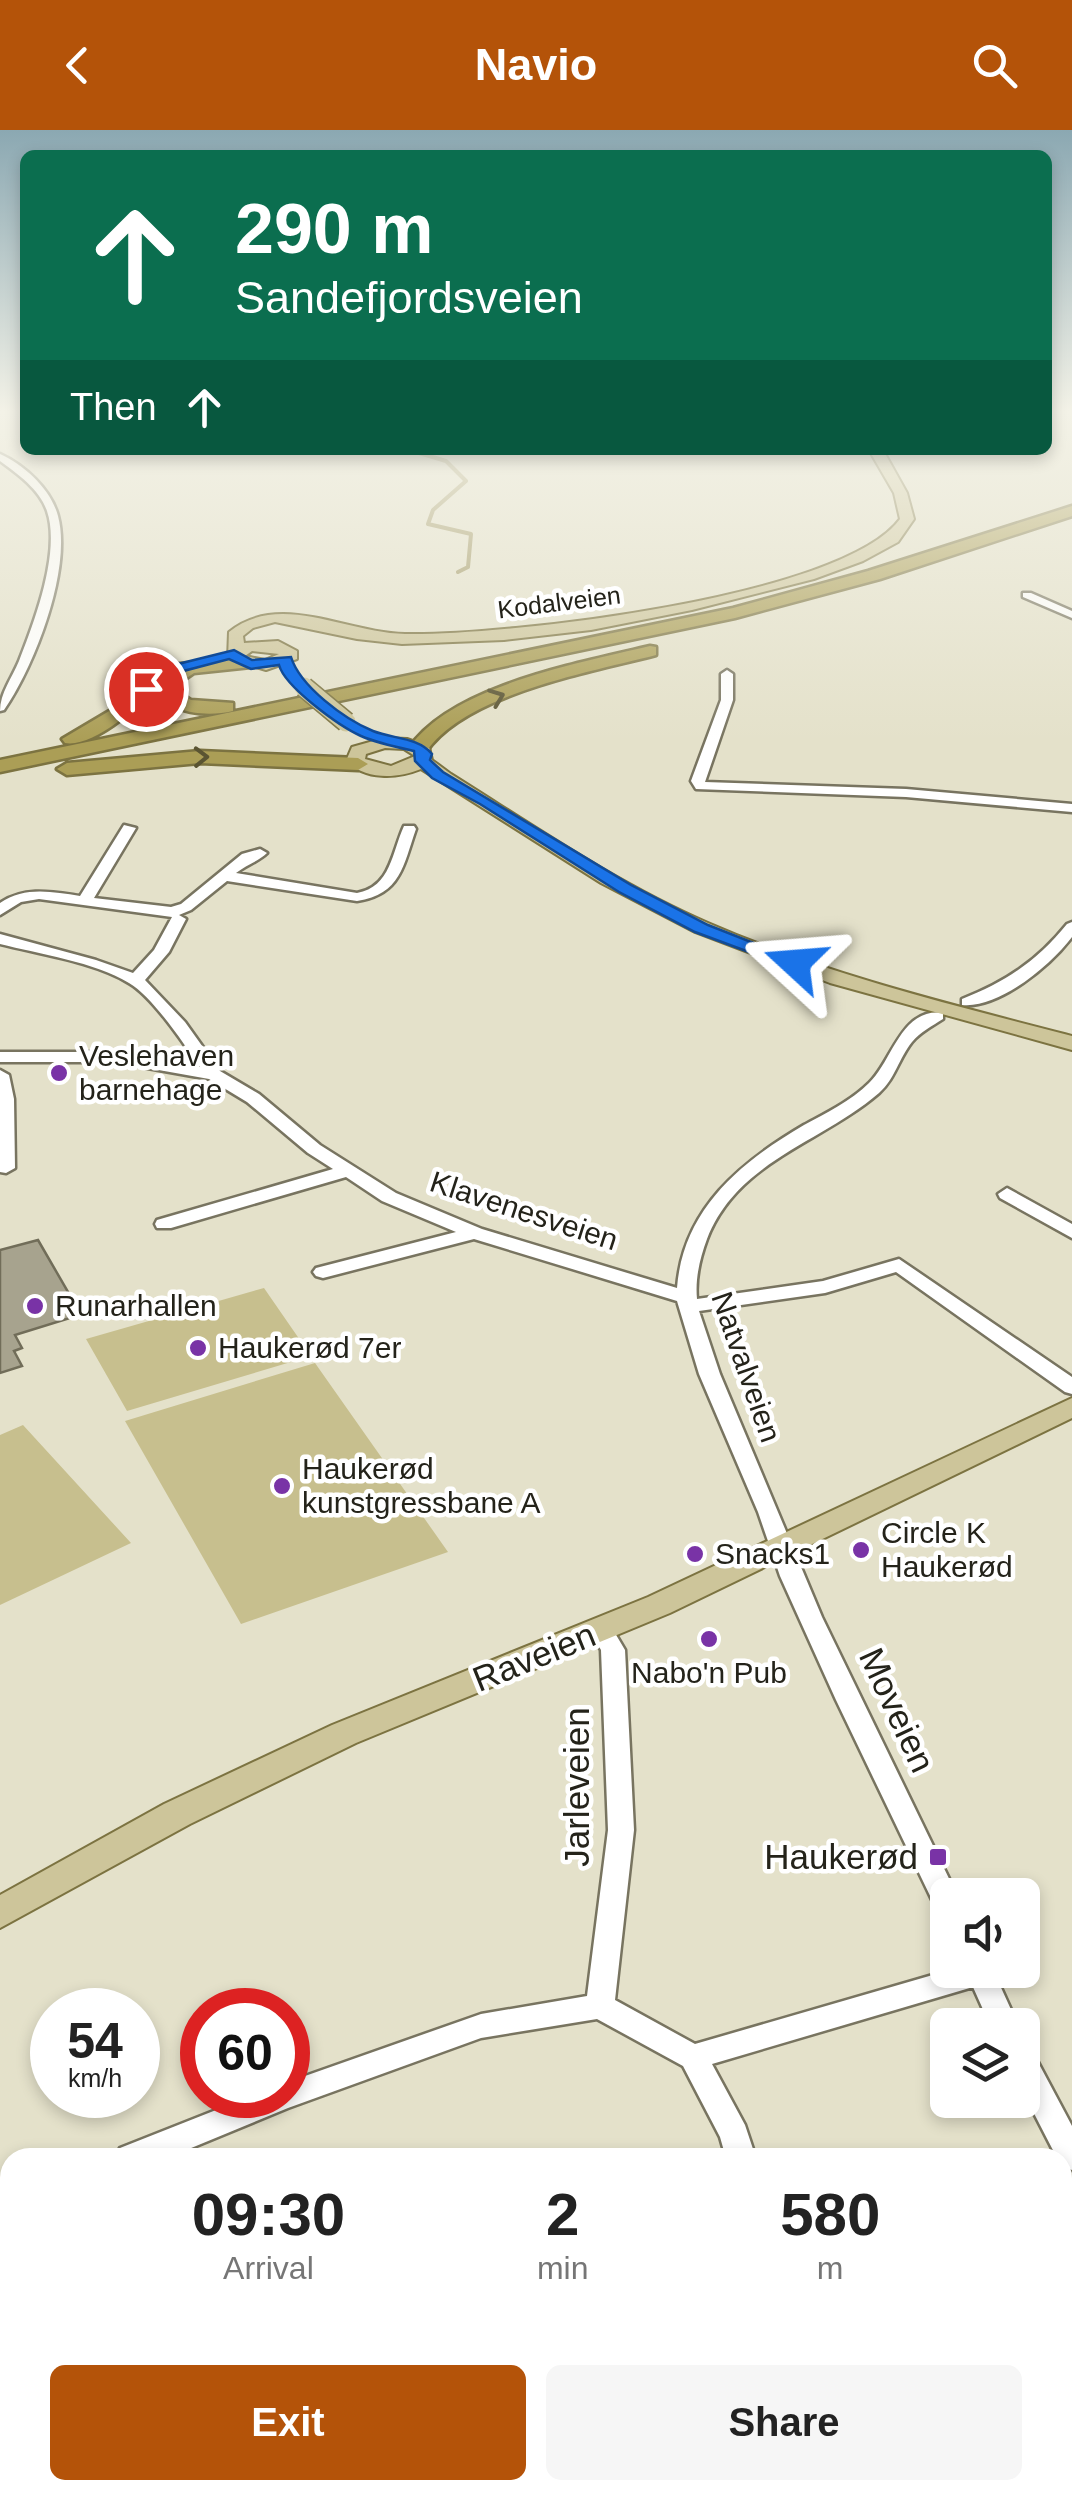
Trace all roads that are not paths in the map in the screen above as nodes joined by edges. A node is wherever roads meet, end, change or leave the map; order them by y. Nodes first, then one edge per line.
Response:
1 (55, 521) edge
2 (904, 521) edge
3 (1040, 521) edge
4 (1072, 521) edge
5 (1027, 595) dead end
6 (801, 606) junction
7 (735, 613) junction
8 (1072, 616) edge
9 (241, 629) junction
10 (272, 644) junction
11 (244, 658) junction
12 (286, 660) junction
13 (726, 674) dead end
14 (304, 687) junction
15 (0, 707) edge
16 (346, 722) junction
17 (414, 751) junction
18 (360, 756) junction
19 (0, 763) edge
20 (393, 770) junction
21 (0, 779) edge
22 (1072, 808) edge
23 (129, 828) dead end
24 (409, 829) dead end
25 (534, 832) junction
26 (260, 853) dead end
27 (224, 876) junction
28 (85, 900) junction
29 (0, 910) edge
30 (178, 919) dead end
31 (1072, 927) edge
32 (0, 939) edge
33 (136, 980) junction
34 (968, 1002) dead end
35 (937, 1016) dead end
36 (1072, 1040) edge
37 (0, 1057) edge
38 (0, 1075) edge
39 (214, 1075) junction
40 (6, 1168) dead end
41 (348, 1170) junction
42 (1007, 1194) dead end
43 (164, 1224) dead end
44 (1072, 1232) edge
45 (474, 1233) junction
46 (323, 1272) dead end
47 (688, 1301) junction
48 (1072, 1388) edge
49 (1072, 1407) edge
50 (782, 1547) junction
51 (601, 1629) junction
52 (936, 1878) edge
53 (0, 1912) edge
54 (930, 1986) edge
55 (600, 2006) junction
56 (693, 2057) junction
57 (310, 2087) edge
58 (1040, 2095) edge
59 (230, 2118) edge
60 (156, 2148) edge
61 (738, 2148) edge
62 (1068, 2148) edge

1 - 15 street
2 - 9 main road, Kodalveien
3 - 7 highway
4 - 6 highway
5 - 8 street
17 -> 6 highway
6 - 21 highway
7 - 11 highway
7 - 19 highway
9 - 10 main road
9 - 11 main road
10 - 11 main road
10 - 12 main road
11 - 12 main road
11 - 14 main road
11 - 19 highway
12 - 14 main road
13 - 22 street
14 - 16 main road, bridge
16 - 17 main road
16 - 18 main road
17 - 18 main road
17 - 20 main road
17 - 25 main road
18 - 20 main road
21 -> 18 highway
20 - 25 main road
23 - 28 street
24 - 27 street
25 - 36 main road
26 - 27 street
27 - 28 street
28 - 29 street
30 - 33 street
31 - 34 street
32 - 33 street, Klavenesveien
33 - 39 street, Klavenesveien
35 - 47 street, Natvalveien
37 - 39 street
38 - 40 street
39 - 41 street, Klavenesveien
41 - 43 street
41 - 45 street, Klavenesveien
42 - 44 street
45 - 46 street
45 - 47 street, Klavenesveien
47 - 48 street
47 - 50 street, Natvalveien
49 - 50 main road, Raveien
50 - 51 main road, Raveien
50 - 52 street, Moveien
51 - 53 main road, Raveien
51 - 55 street, Jarleveien
54 - 56 street
55 - 56 street
55 - 57 street
56 - 61 street
58 - 62 street
59 - 60 street

